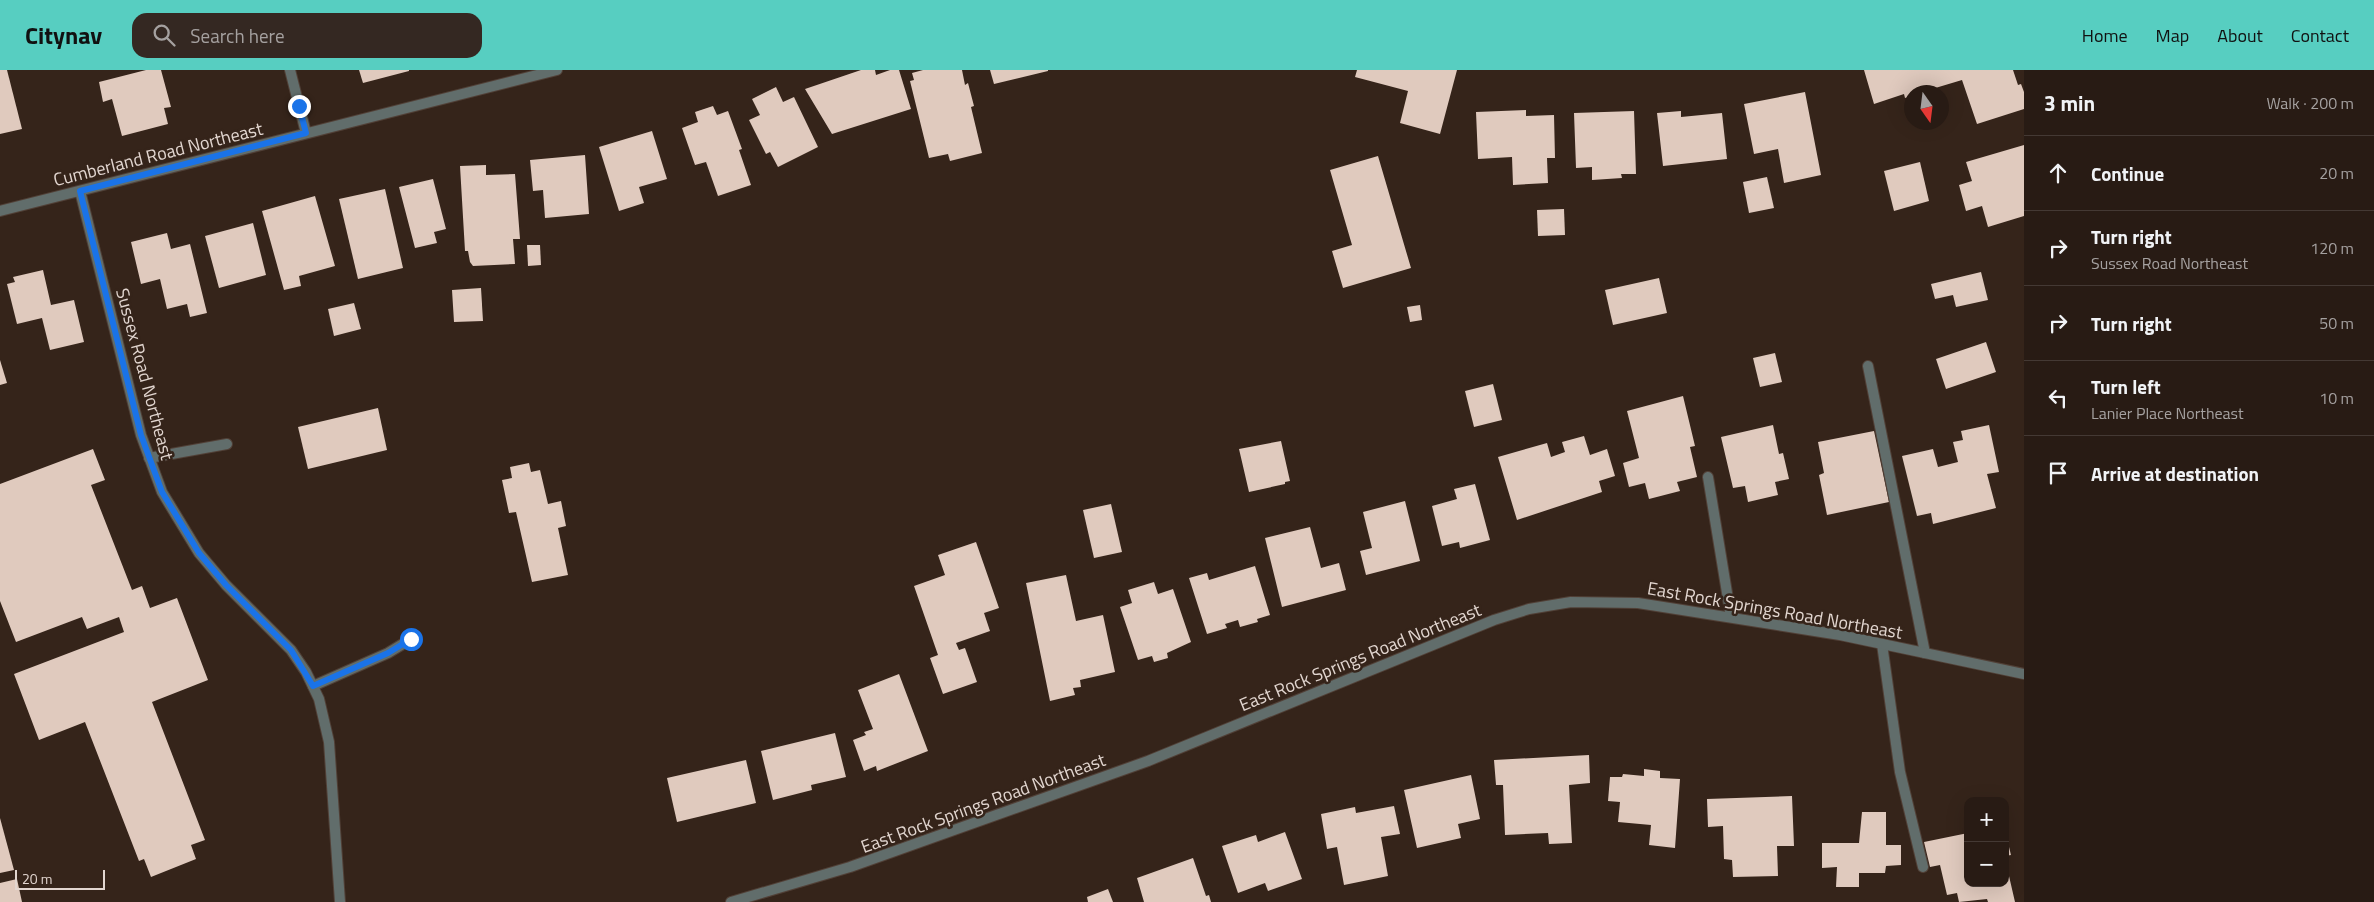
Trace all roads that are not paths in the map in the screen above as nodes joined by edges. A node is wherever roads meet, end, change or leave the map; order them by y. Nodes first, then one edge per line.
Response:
1 (290, 70) edge
2 (557, 70) edge
3 (306, 133) junction
4 (80, 191) junction
5 (0, 211) edge
6 (1868, 366) dead end
7 (227, 444) dead end
8 (150, 458) junction
9 (1708, 477) dead end
10 (1731, 617) junction
11 (411, 639) dead end
12 (1882, 644) junction
13 (1925, 653) junction
14 (2024, 674) edge
15 (313, 686) junction
16 (1923, 867) dead end
17 (340, 902) edge
18 (731, 902) edge

1 - 3 street
2 - 3 street, Cumberland Road Northeast
3 - 4 street, Cumberland Road Northeast
4 - 5 street, Cumberland Road Northeast
4 - 8 street, Sussex Road Northeast
6 - 13 street
7 - 8 street
8 - 15 street, Sussex Road Northeast
9 - 10 street
10 - 12 street, East Rock Springs Road Northeast
10 - 18 street, East Rock Springs Road Northeast
11 - 15 street
12 - 13 street, East Rock Springs Road Northeast
12 - 16 street
13 - 14 street, East Rock Springs Road Northeast
15 - 17 street, Sussex Road Northeast

